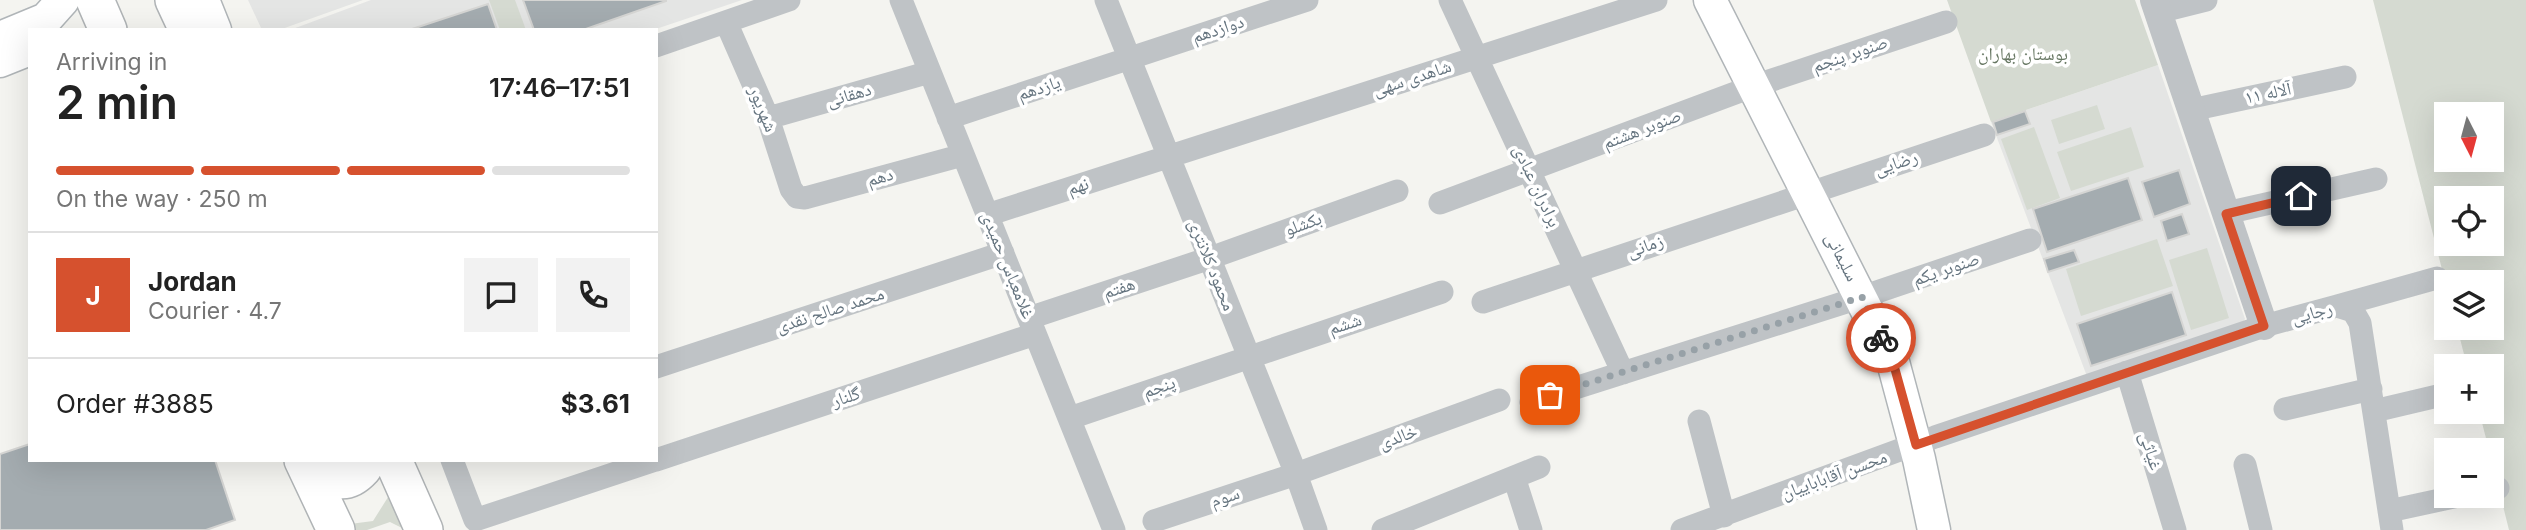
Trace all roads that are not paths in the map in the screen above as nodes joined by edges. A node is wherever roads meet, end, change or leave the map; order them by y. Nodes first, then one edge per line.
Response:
1 (95, 0) edge
2 (174, 0) edge
3 (203, 0) edge
4 (789, 0) edge
5 (901, 0) edge
6 (1107, 0) edge
7 (1307, 0) edge
8 (1450, 0) edge
9 (1656, 0) edge
10 (1710, 0) edge
11 (2206, 0) edge
12 (2156, 6) edge
13 (54, 16) edge
14 (726, 22) junction
15 (1947, 22) dead end
16 (40, 28) edge
17 (107, 28) edge
18 (187, 28) edge
19 (214, 28) edge
20 (28, 38) edge
21 (658, 45) edge
22 (13, 50) edge
23 (1477, 57) junction
24 (1130, 58) junction
25 (930, 72) junction
26 (2345, 77) dead end
27 (1754, 86) junction
28 (2191, 110) junction
29 (768, 118) junction
30 (948, 118) junction
31 (1984, 135) dead end
32 (963, 155) junction
33 (1169, 156) junction
34 (1529, 171) junction
35 (2376, 179) dead end
36 (1396, 191) dead end
37 (1808, 191) junction
38 (797, 197) joint
39 (1440, 203) dead end
40 (2226, 214) junction
41 (987, 215) junction
42 (2031, 240) dead end
43 (1003, 253) junction
44 (1210, 258) junction
45 (1576, 270) junction
46 (2434, 279) edge
47 (1442, 292) dead end
48 (1862, 297) junction
49 (1483, 302) dead end
50 (2337, 306) junction
51 (1032, 326) junction
52 (2264, 326) junction
53 (1249, 355) junction
54 (658, 366) edge
55 (2127, 372) junction
56 (1623, 373) junction
57 (2434, 395) edge
58 (1499, 400) dead end
59 (2372, 400) junction
60 (1531, 402) dead end
61 (2285, 409) dead end
62 (1070, 418) junction
63 (1699, 421) dead end
64 (1916, 445) junction
65 (658, 459) edge
66 (304, 462) edge
67 (314, 462) edge
68 (364, 462) edge
69 (394, 462) edge
70 (453, 462) edge
71 (644, 462) edge
72 (2245, 465) dead end
73 (1539, 467) dead end
74 (602, 469) edge
75 (1296, 474) junction
76 (1514, 477) junction
77 (2434, 507) edge
78 (1724, 516) junction
79 (1154, 521) dead end
80 (1418, 524) edge
81 (2389, 525) edge
82 (335, 530) edge
83 (425, 530) edge
84 (1114, 530) edge
85 (1316, 530) edge
86 (1383, 530) edge
87 (1531, 530) edge
88 (1682, 530) edge
89 (1934, 530) edge
90 (2175, 530) edge
91 (2261, 530) edge

1 - 17 highway
2 - 18 highway
3 - 19 main road
4 - 14 street
5 - 25 street, غلامعباس حمیدی
6 - 24 street, محمود کلانتری
7 - 24 street, دوازدهم
8 - 23 street, برادران عبادی
9 - 23 street, شاهدی سهی
10 - 27 main road, سلیمانی
11 - 12 street
12 - 28 street
13 - 16 main road
14 - 21 street
14 - 29 street, شهریور
15 - 27 street, صنوبر پنجم
20 - 22 main road
23 - 33 street, شاهدی سهی
23 - 34 street, برادران عبادی
24 - 30 street, یازدهم
24 - 33 street, محمود کلانتری
25 - 29 street, دهقانی
25 - 30 street, غلامعباس حمیدی
26 - 28 street, آلاله ۱۱
27 - 34 street, صنوبر هشتم
27 - 37 main road, سلیمانی
28 - 40 street
29 - 38 street, شهریور
30 - 32 street, غلامعباس حمیدی
31 - 37 street, رضایی
32 - 38 street, دهم
32 - 41 street, غلامعباس حمیدی
33 - 41 street, نهم
33 - 44 street, محمود کلانتری
34 - 39 street, صنوبر هشتم
34 - 45 street, برادران عبادی
35 - 40 street
36 - 44 street, بکشلو
37 - 45 street, زمانی
37 - 48 main road, سلیمانی
40 - 52 street
41 - 43 street, غلامعباس حمیدی
42 - 48 street, صنوبر یکم
43 - 51 street, غلامعباس حمیدی
43 - 54 street, محمد صالح نقدی
44 - 51 street, هفتم
44 - 53 street, محمود کلانتری
45 - 49 street, زمانی
45 - 56 street, برادران عبادی
46 - 50 street
47 - 53 street, ششم
48 - 56 street, صنوبر یکم
48 - 64 main road, سلیمانی
50 - 52 street, رجایی
50 - 59 street, رجایی
51 - 62 street, غلامعباس حمیدی
51 - 65 street, گلنار
52 - 55 street, محسن آقاباباییان
53 - 62 street, پنجم
53 - 75 street, محمود کلانتری
55 - 64 street, محسن آقاباباییان
55 - 90 street, غیاثی
56 - 60 street, صنوبر یکم
57 - 59 street
58 - 75 street, خالدی
59 - 61 street
59 - 81 street, رجایی
62 - 84 street, غلامعباس حمیدی
63 - 78 street
64 - 78 street, محسن آقاباباییان
64 - 89 main road, سلیمانی
66 - 82 highway
67 - 68 highway
69 - 83 highway
70 - 74 street, گلنار
71 - 74 street, گلنار
72 - 91 street
73 - 76 street
75 - 79 street, سوم
75 - 85 street, محمود کلانتری
76 - 80 street
76 - 87 street
77 - 81 street
78 - 88 street, محسن آقاباباییان
80 - 86 street

